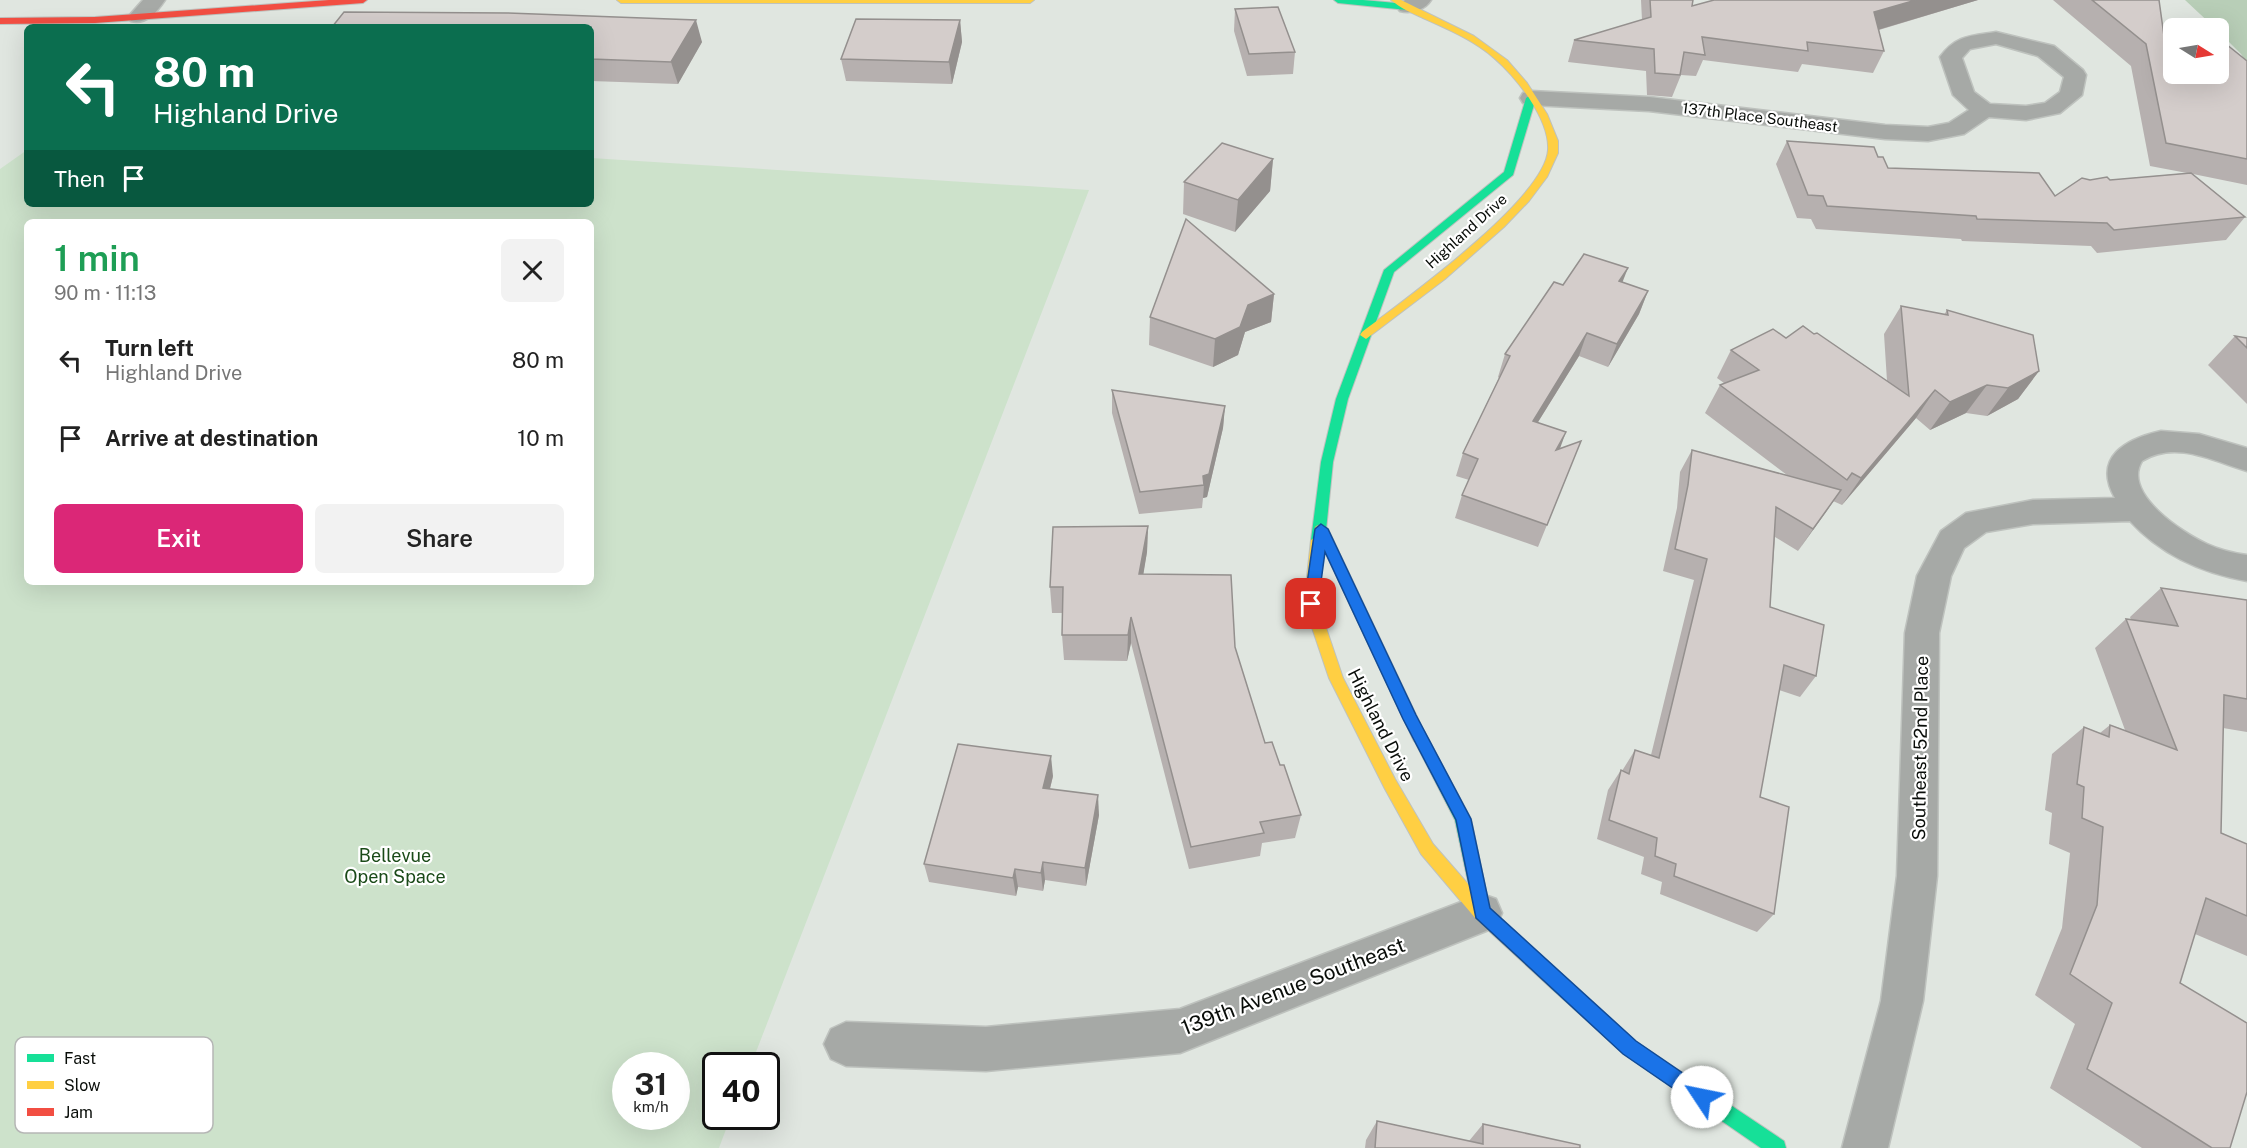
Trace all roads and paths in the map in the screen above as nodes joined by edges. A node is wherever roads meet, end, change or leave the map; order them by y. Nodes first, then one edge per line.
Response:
1 (155, 0) edge
2 (363, 0) edge
3 (621, 0) edge
4 (691, 0) edge
5 (1030, 0) edge
6 (1338, 0) edge
7 (1408, 2) edge
8 (138, 17) junction
9 (0, 21) edge
10 (1531, 99) junction
11 (1984, 110) junction
12 (1366, 335) junction
13 (2247, 460) edge
14 (2137, 509) junction
15 (1321, 529) junction
16 (2247, 568) edge
17 (1482, 913) junction
18 (846, 1044) dead end
19 (1777, 1148) edge
20 (1865, 1148) edge

1 - 8 street
2 - 8 street
3 - 4 street
4 - 5 street
6 - 7 street, Highland Drive
7 - 10 street, Highland Drive
8 - 9 street
10 - 11 street, 137th Place Southeast
10 - 12 street, Highland Drive
10 - 12 street, Highland Drive
11 - 11 street
12 - 15 street, Highland Drive
13 - 14 street
14 - 16 street
14 - 20 street, Southeast 52nd Place
15 - 17 street, Highland Drive
15 - 17 street, Highland Drive
17 - 18 street, 139th Avenue Southeast
17 - 19 street, Highland Drive

